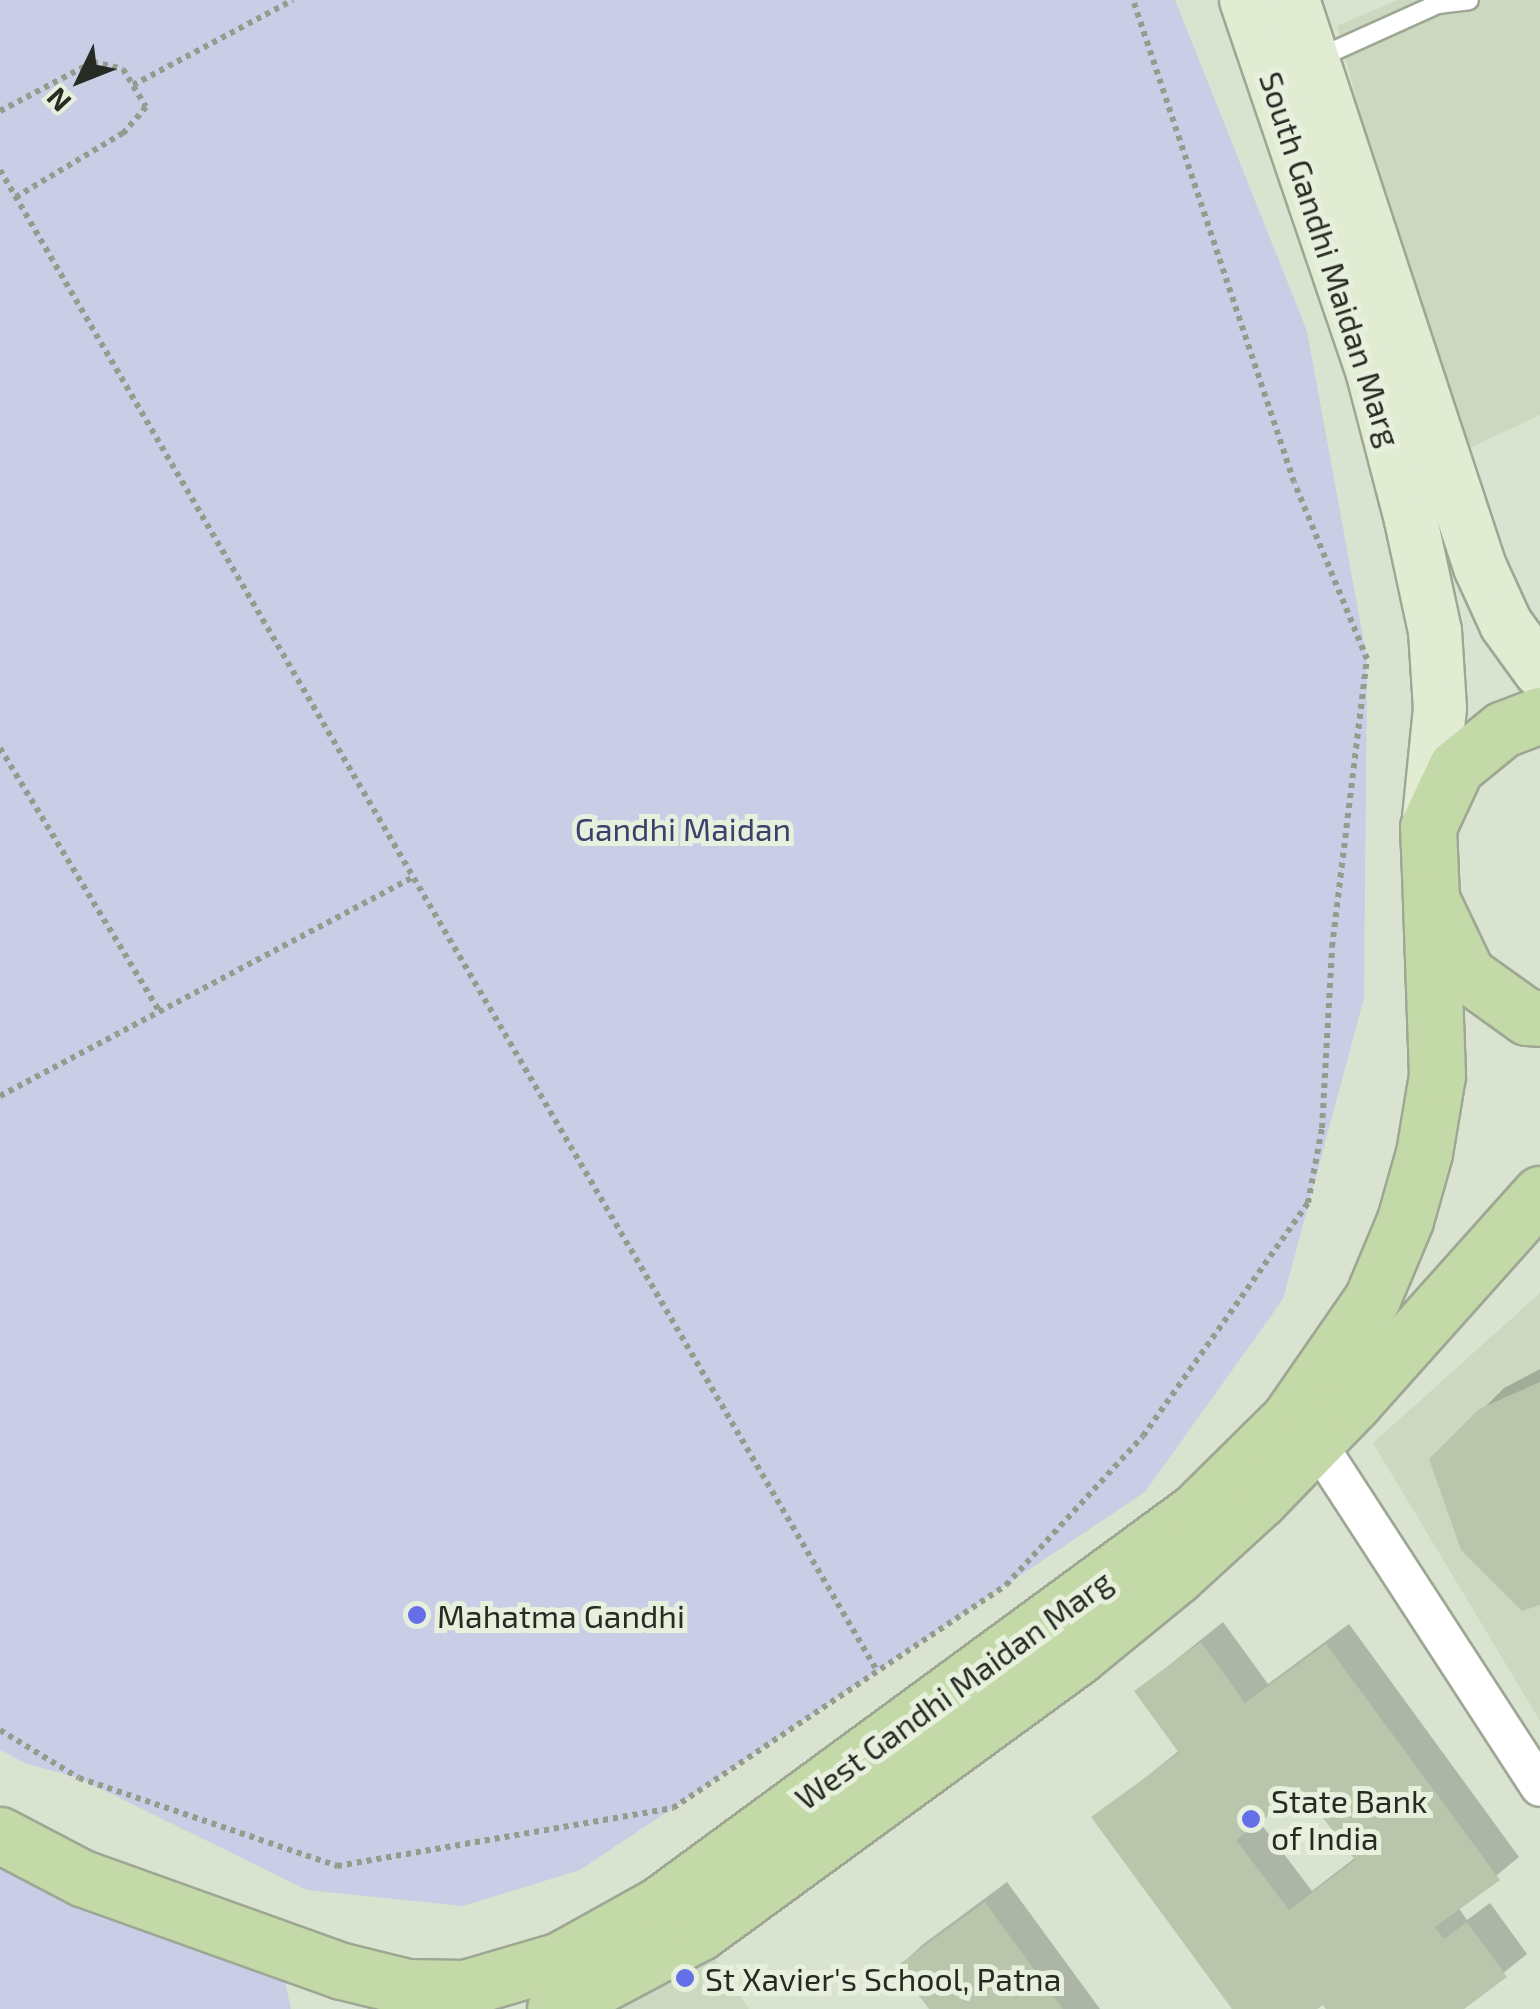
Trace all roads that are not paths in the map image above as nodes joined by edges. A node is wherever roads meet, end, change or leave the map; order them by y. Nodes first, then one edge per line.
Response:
1 (1246, 0) edge
2 (1293, 0) edge
3 (1469, 0) edge
4 (1440, 2) edge
5 (1311, 62) junction
6 (1540, 671) edge
7 (1540, 715) edge
8 (1428, 827) junction
9 (1431, 899) junction
10 (1540, 1018) edge
11 (1540, 1194) edge
12 (1316, 1442) junction
13 (1540, 1786) edge
14 (0, 1836) edge
15 (386, 1995) edge
16 (554, 2009) edge

1 - 8 main road, South Gandhi Maidan Marg
2 - 5 main road
3 - 4 lane
4 - 5 lane
5 - 6 main road
7 - 8 main road
8 - 9 main road, West Gandhi Maidan Marg
9 - 10 main road
9 - 15 main road, West Gandhi Maidan Marg
11 - 12 main road
12 - 13 street
12 - 16 main road
14 - 15 main road, West Gandhi Maidan Marg

